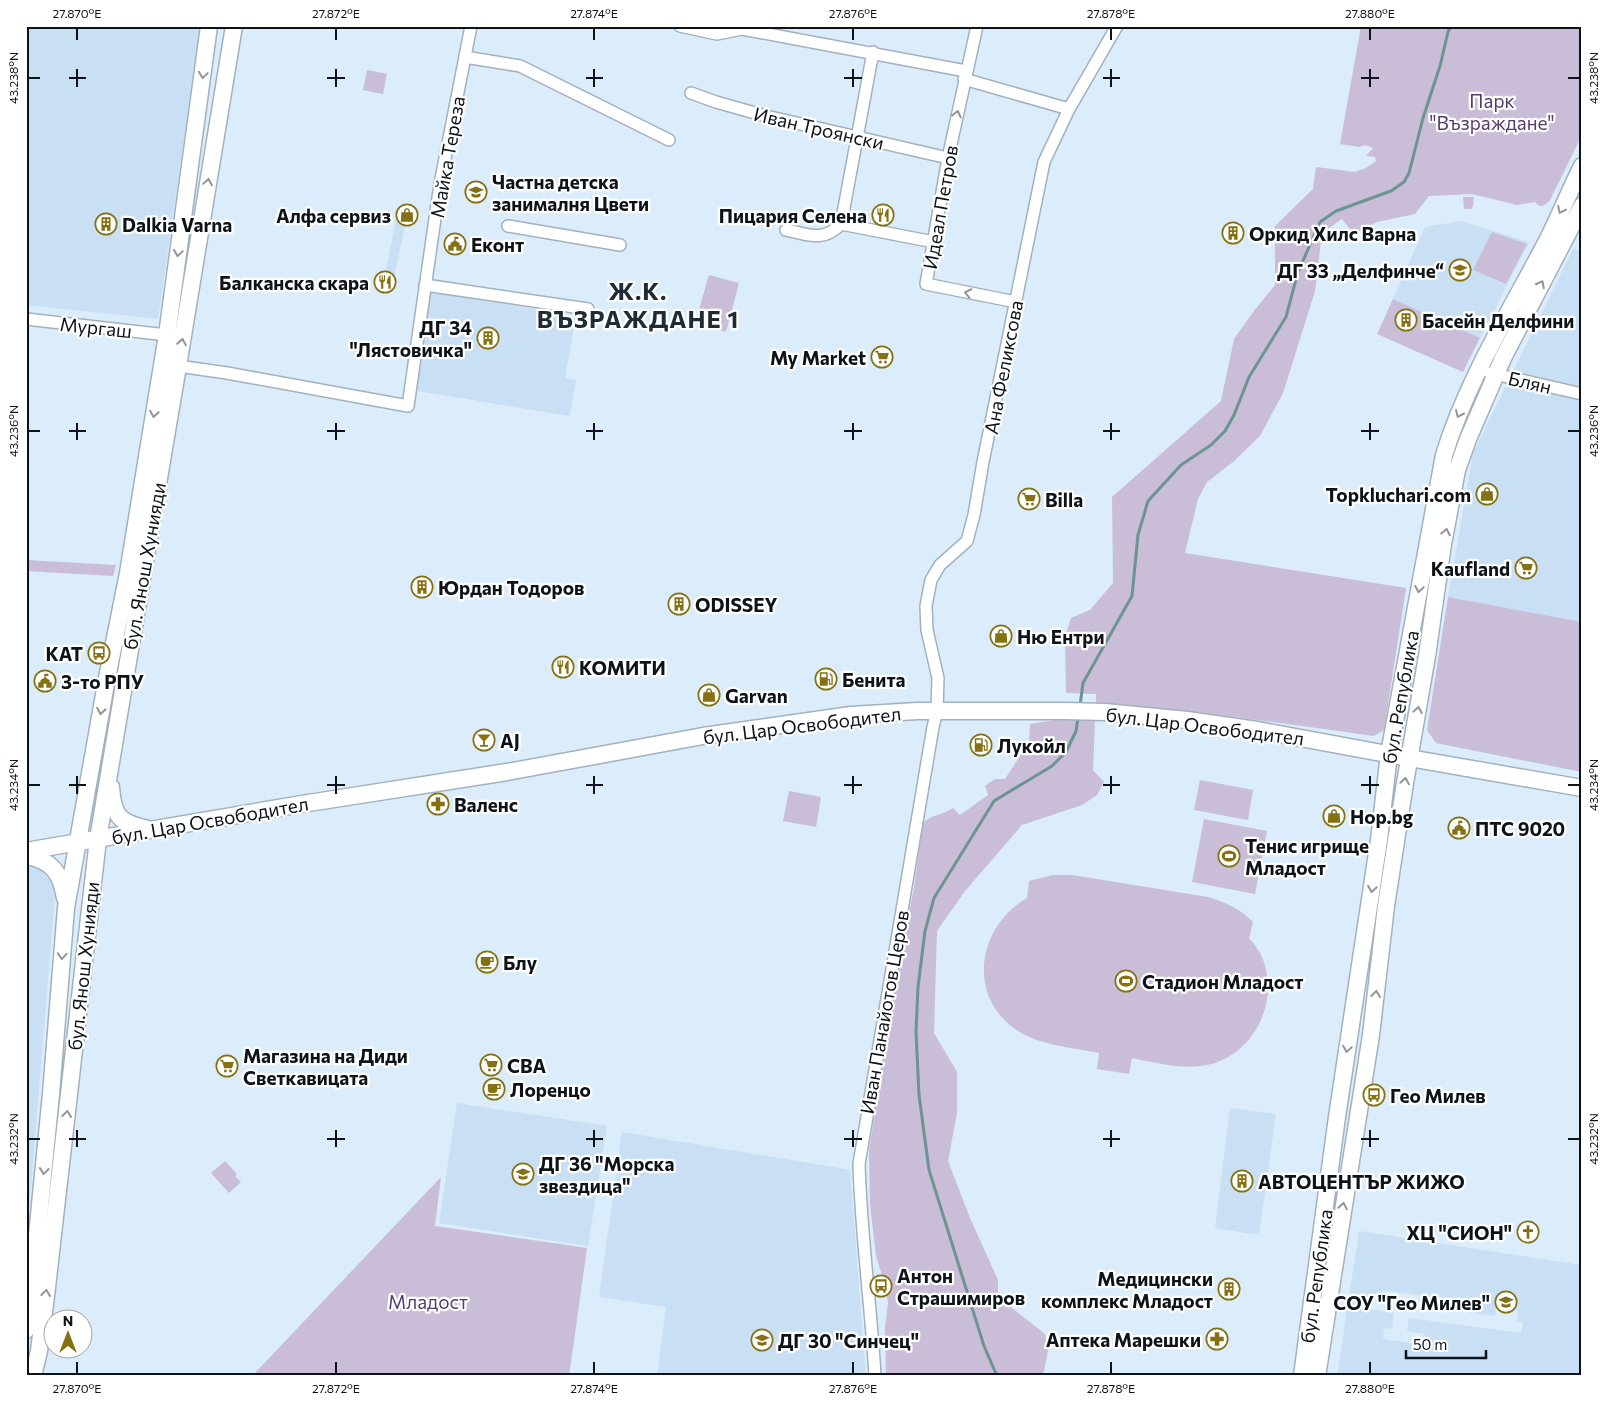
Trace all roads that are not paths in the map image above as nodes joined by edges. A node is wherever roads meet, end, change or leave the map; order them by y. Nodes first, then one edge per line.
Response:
1 (209, 26) edge
2 (234, 26) edge
3 (471, 26) edge
4 (680, 26) edge
5 (977, 26) edge
6 (1117, 26) edge
7 (873, 52) junction
8 (465, 57) junction
9 (965, 75) junction
10 (691, 93) dead end
11 (1069, 109) junction
12 (857, 137) junction
13 (669, 140) dead end
14 (948, 158) junction
15 (1582, 166) edge
16 (1582, 206) edge
17 (841, 224) junction
18 (508, 226) dead end
19 (786, 230) dead end
20 (934, 242) junction
21 (620, 245) dead end
22 (425, 285) junction
23 (1016, 302) junction
24 (588, 309) dead end
25 (26, 319) edge
26 (166, 335) junction
27 (178, 366) junction
28 (1478, 369) junction
29 (1496, 375) junction
30 (1582, 394) edge
31 (937, 711) junction
32 (1389, 754) junction
33 (1409, 758) junction
34 (110, 770) junction
35 (1582, 788) edge
36 (150, 830) junction
37 (98, 839) junction
38 (77, 843) junction
39 (26, 851) edge
40 (26, 856) edge
41 (66, 908) junction
42 (29, 1295) edge
43 (26, 1330) edge
44 (34, 1376) edge
45 (875, 1376) edge
46 (1302, 1376) edge
47 (1317, 1376) edge

1 -> 26 street, бул. Янош Хунияди
27 -> 2 street, бул. Янош Хунияди
3 - 8 street, Майка Тереза
4 - 7 street
5 - 9 street, Идеал Петров
6 - 11 street, Ана Феликсова
7 - 9 street
7 - 12 street
8 - 13 street
8 - 22 street, Майка Тереза
9 - 11 street
14 -> 9 street, Идеал Петров
10 - 12 street, Иван Троянски
11 - 23 street, Ана Феликсова
12 - 14 street, Иван Троянски
12 - 17 street
14 - 20 street, Идеал Петров
15 -> 28 street, бул. Република
29 -> 16 street, бул. Република
17 - 19 street
17 - 20 street
18 - 21 street
23 -> 20 street, Идеал Петров
22 - 24 street
22 - 27 street, Майка Тереза
23 - 31 street, Ана Феликсова
25 - 26 street, Мургаш
26 -> 38 street, бул. Янош Хунияди
27 - 34 street, бул. Янош Хунияди
28 - 29 street, Блян
28 -> 32 street, бул. Република
29 - 30 street, Блян
33 -> 29 street, бул. Република
31 - 32 street, бул. Цар Освободител
31 - 36 street, бул. Цар Освободител
31 - 45 street, Иван Панайотов Церов
32 - 33 street, бул. Цар Освободител
32 -> 46 street, бул. Република
33 - 35 street, бул. Цар Освободител
47 -> 33 street, бул. Република
34 - 36 street
34 - 37 street, бул. Янош Хунияди
36 - 37 street, бул. Цар Освободител
37 - 38 street, бул. Цар Освободител
44 -> 37 street, бул. Янош Хунияди
38 - 39 street, бул. Цар Освободител
38 - 41 street, бул. Янош Хунияди
40 - 41 street
41 -> 42 street, бул. Янош Хунияди
42 - 43 street, бул. Янош Хунияди

